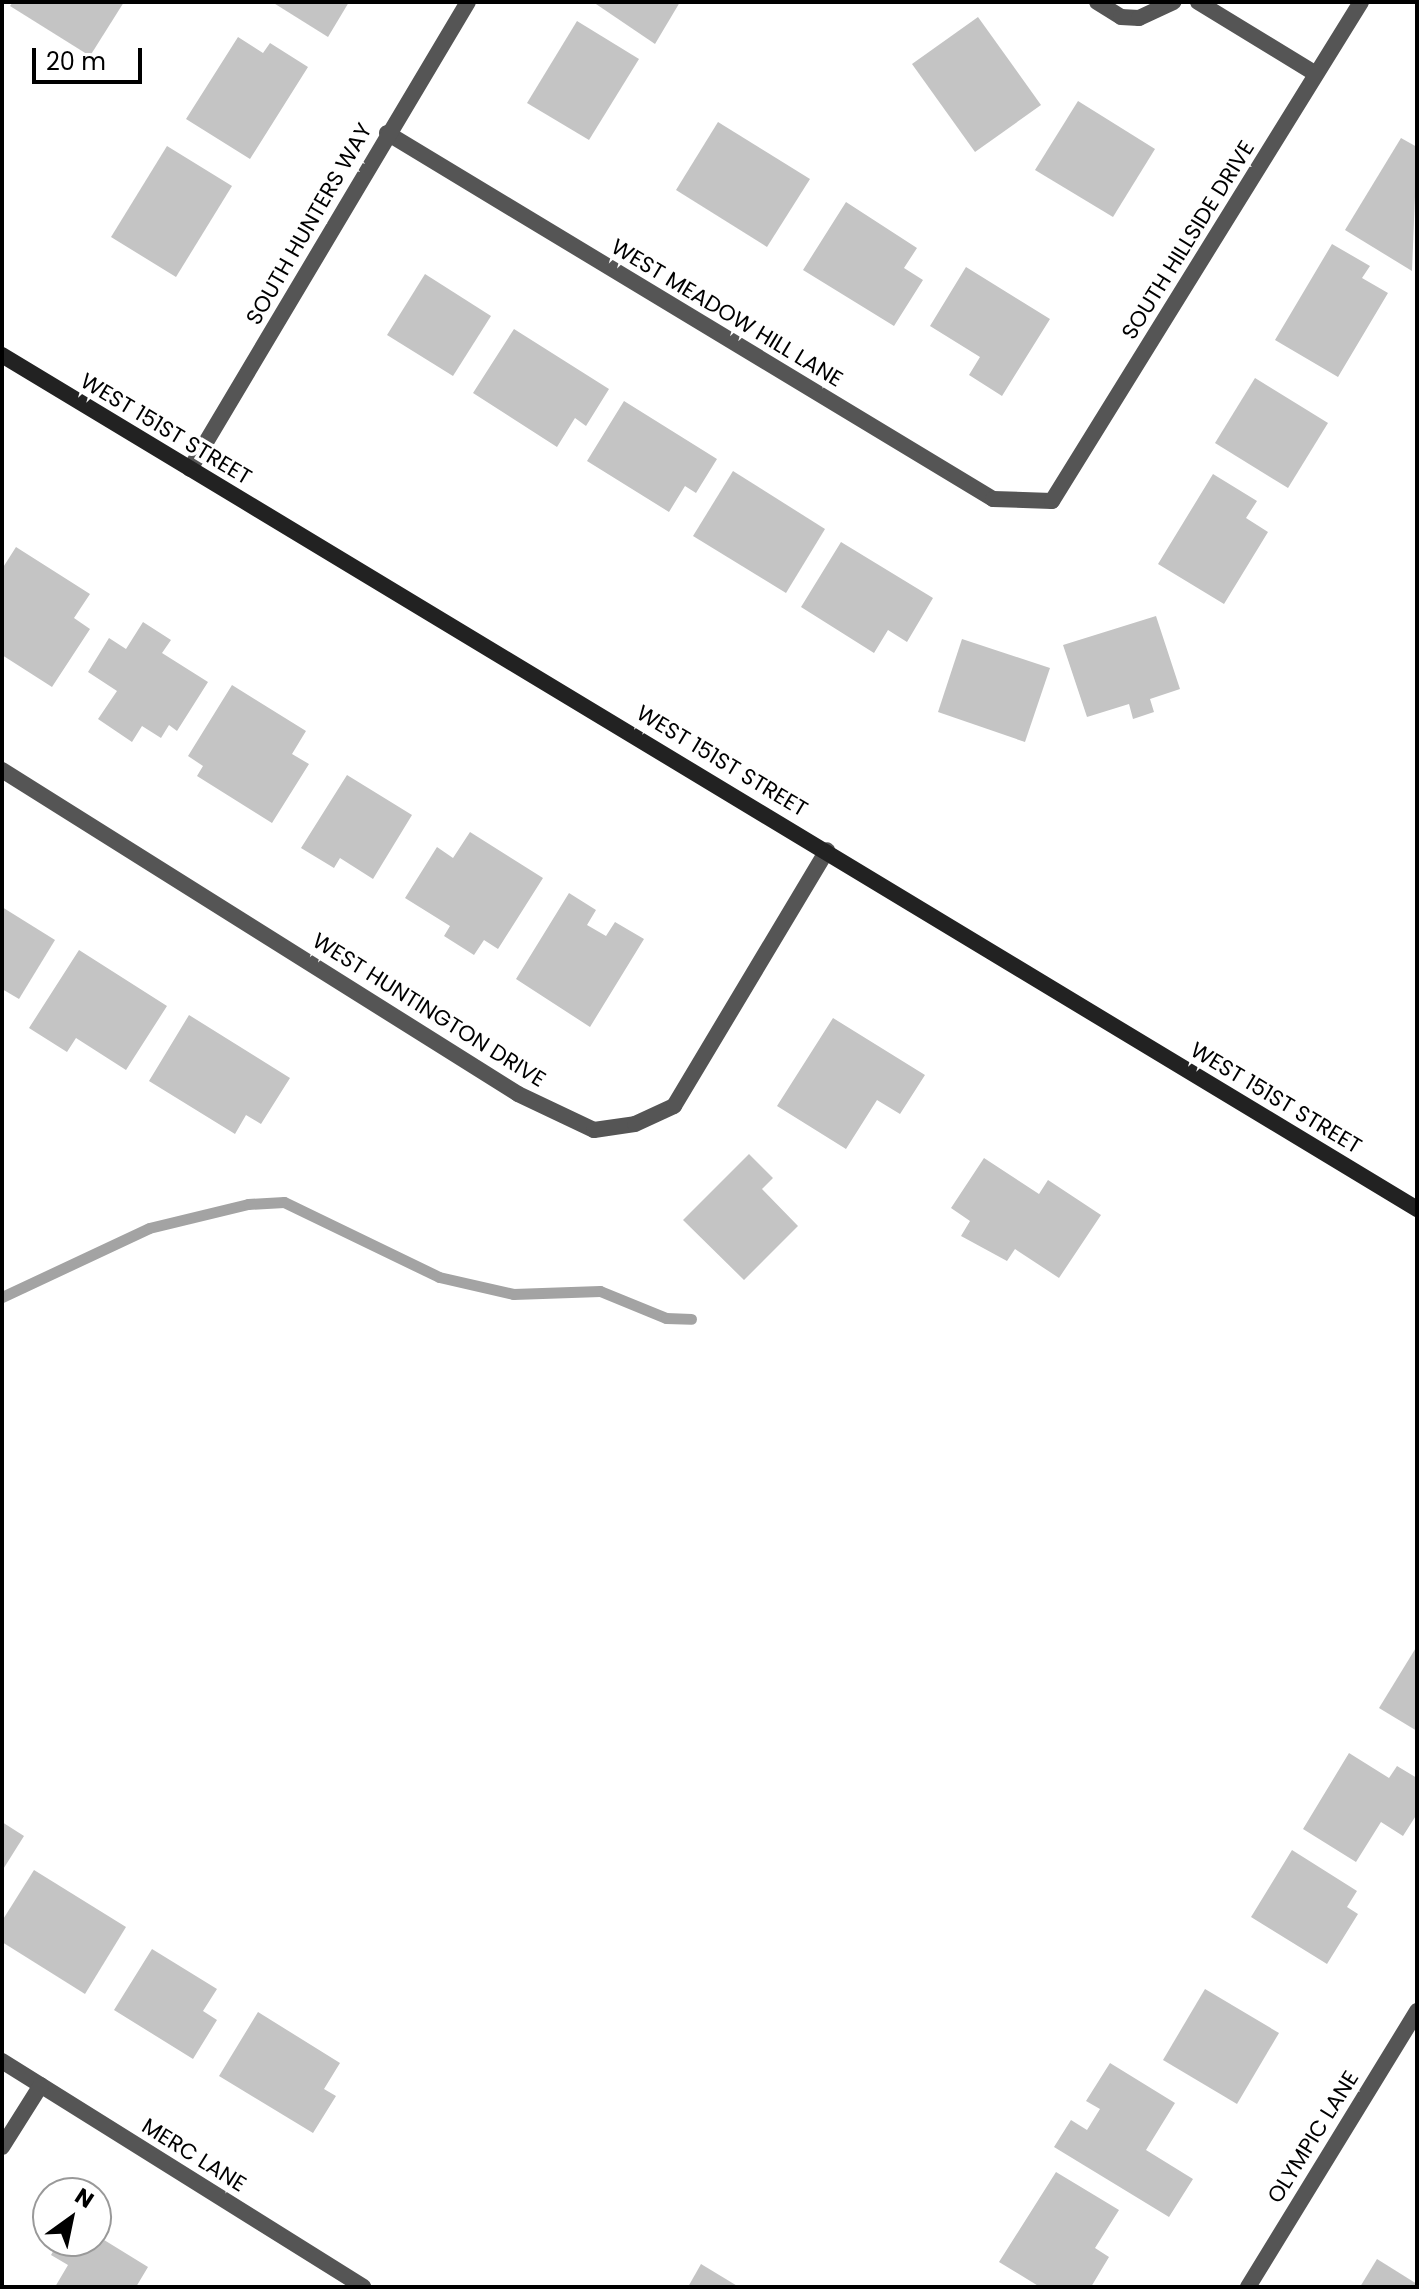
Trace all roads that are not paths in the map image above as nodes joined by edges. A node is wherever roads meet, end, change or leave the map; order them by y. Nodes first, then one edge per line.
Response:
1 (468, 2) edge
2 (1097, 2) edge
3 (1174, 2) edge
4 (1198, 2) edge
5 (1361, 2) edge
6 (1316, 74) junction
7 (387, 133) junction
8 (2, 355) edge
9 (190, 469) junction
10 (1052, 501) joint
11 (2, 770) edge
12 (827, 850) junction
13 (1417, 1209) edge
14 (1417, 2011) edge
15 (2, 2061) edge
16 (41, 2085) junction
17 (2, 2147) edge
18 (363, 2287) edge
19 (1248, 2287) edge

1 - 7 street, SOUTH HUNTERS WAY
2 - 3 street
4 - 6 street
5 - 6 street, SOUTH HILLSIDE DRIVE
6 - 10 street, SOUTH HILLSIDE DRIVE
7 - 9 street, SOUTH HUNTERS WAY
7 - 10 street, WEST MEADOW HILL LANE
8 - 9 street, WEST 151ST STREET
9 - 12 street, WEST 151ST STREET
11 - 12 street, WEST HUNTINGTON DRIVE
12 - 13 street, WEST 151ST STREET
14 - 19 street, OLYMPIC LANE
15 - 16 street, MERC LANE
16 - 17 street
16 - 18 street, MERC LANE

